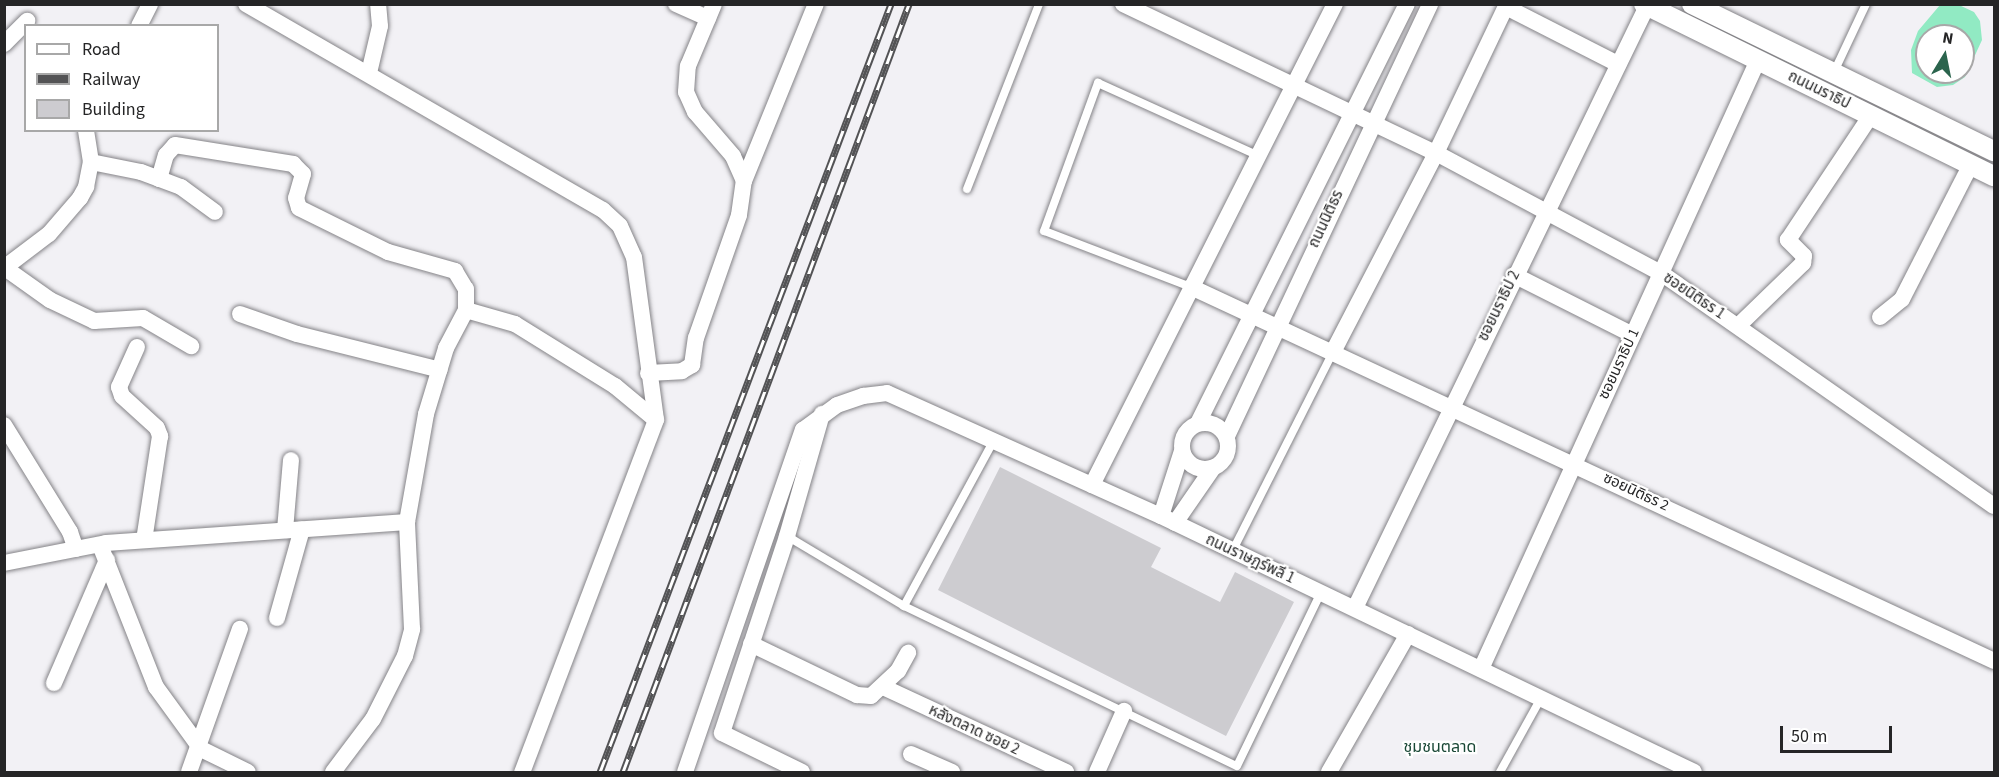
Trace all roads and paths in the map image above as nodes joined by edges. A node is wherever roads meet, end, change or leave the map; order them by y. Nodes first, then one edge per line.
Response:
1 (150, 4) edge
2 (246, 4) edge
3 (378, 4) edge
4 (676, 4) edge
5 (816, 4) edge
6 (1039, 4) edge
7 (1123, 4) edge
8 (1335, 4) edge
9 (1407, 4) edge
10 (1430, 4) edge
11 (1692, 4) edge
12 (1866, 4) edge
13 (1645, 5) edge
14 (1507, 6) edge
15 (1668, 10) edge
16 (711, 11) edge
17 (27, 21) dead end
18 (25, 24) edge
19 (140, 24) edge
20 (24, 25) edge
21 (4, 44) edge
22 (1802, 58) junction
23 (1758, 60) junction
24 (1618, 64) junction
25 (369, 73) junction
26 (1834, 73) junction
27 (1792, 77) junction
28 (1296, 85) junction
29 (1353, 113) junction
30 (1871, 115) junction
31 (1372, 122) junction
32 (86, 132) edge
33 (1995, 151) edge
34 (1436, 153) junction
35 (1259, 156) junction
36 (91, 162) junction
37 (1971, 164) junction
38 (1995, 176) edge
39 (159, 179) junction
40 (744, 181) junction
41 (968, 189) dead end
42 (1546, 211) junction
43 (214, 212) dead end
44 (5, 268) edge
45 (1661, 273) junction
46 (1514, 275) junction
47 (1191, 287) junction
48 (466, 310) junction
49 (240, 314) dead end
50 (1251, 317) junction
51 (1880, 317) dead end
52 (1738, 326) junction
53 (1275, 328) junction
54 (1633, 335) junction
55 (137, 346) dead end
56 (191, 346) dead end
57 (1333, 352) junction
58 (440, 370) junction
59 (648, 373) junction
60 (1450, 406) junction
61 (822, 414) junction
62 (656, 420) junction
63 (1198, 423) junction
64 (4, 425) edge
65 (1227, 436) junction
66 (994, 440) junction
67 (1182, 451) junction
68 (291, 460) dead end
69 (1574, 463) junction
70 (1213, 468) junction
71 (1092, 484) junction
72 (1995, 506) edge
73 (1168, 519) junction
74 (407, 522) junction
75 (294, 529) junction
76 (787, 536) junction
77 (144, 540) junction
78 (76, 549) junction
79 (1233, 550) junction
80 (103, 553) junction
81 (4, 563) edge
82 (1321, 592) junction
83 (904, 606) junction
84 (1355, 608) junction
85 (277, 618) dead end
86 (240, 628) dead end
87 (1407, 634) junction
88 (751, 644) junction
89 (908, 653) dead end
90 (1995, 661) edge
91 (1481, 669) junction
92 (54, 683) dead end
93 (883, 687) junction
94 (1541, 698) junction
95 (1124, 711) junction
96 (201, 749) junction
97 (911, 754) dead end
98 (1237, 766) junction
99 (189, 772) edge
100 (248, 772) edge
101 (333, 772) edge
102 (522, 772) edge
103 (685, 772) edge
104 (802, 772) edge
105 (952, 772) edge
106 (1066, 772) edge
107 (1097, 772) edge
108 (1245, 772) edge
109 (1330, 772) edge
110 (1500, 772) edge
111 (1694, 772) edge

1 - 19 street
2 - 25 street
3 - 25 street
4 - 16 street
5 - 40 street
6 - 41 lane
7 - 28 street, ซอยนิติธร 1
8 - 28 street
9 - 29 street, ถนนนิติธร
10 - 31 street, ถนนนิติธร
11 - 22 street, ถนนนราธิป
12 - 26 lane
13 - 15 street, ถนนนราธิป
13 - 24 street, ซอยนราธิป 2
14 - 24 street
14 - 34 street
15 - 23 street, ถนนนราธิป
16 - 40 street
17 - 18 street
20 - 21 street
22 - 26 street, ถนนนราธิป
22 - 27 street
23 - 27 street, ถนนนราธิป
23 - 45 street, ซอยนราธิป 1
24 - 42 street, ซอยนราธิป 2
25 - 59 street
26 - 33 street, ถนนนราธิป
27 - 30 street, ถนนนราธิป
28 - 29 street, ซอยนิติธร 1
28 - 35 street
29 - 31 street, ซอยนิติธร 1
29 - 50 street, ถนนนิติธร
30 - 37 street, ถนนนราธิป
30 - 52 street
31 - 34 street, ซอยนิติธร 1
31 - 53 street, ถนนนิติธร
32 - 36 street
34 - 42 street, ซอยนิติธร 1
34 - 57 street
35 - 47 street
35 - 47 lane
36 - 39 street
36 - 44 street
37 - 38 street, ถนนนราธิป
37 - 51 street
39 - 43 street
39 - 48 street
40 - 59 street
42 - 45 street, ซอยนิติธร 1
42 - 46 street, ซอยนราธิป 2
44 - 56 street
45 - 52 street, ซอยนิติธร 1
45 - 54 street, ซอยนราธิป 1
46 - 54 street
46 - 60 street, ซอยนราธิป 2
47 - 50 street, ซอยนิติธร 2
47 - 71 street
48 - 58 street
48 - 62 street
49 - 58 street
50 - 53 street, ซอยนิติธร 2
50 - 63 street, ถนนนิติธร
52 - 72 street, ซอยนิติธร 1
53 - 57 street, ซอยนิติธร 2
53 - 65 street, ถนนนิติธร
54 - 69 street, ซอยนราธิป 1
55 - 77 street
57 - 60 street, ซอยนิติธร 2
57 - 79 lane
58 - 74 street
59 - 62 street
60 - 69 street, ซอยนิติธร 2
60 - 84 street, ซอยนราธิป 2
61 - 66 street, ถนนราษฎร์พลี 1
61 - 76 street
61 - 103 street, ถนนราษฎร์พลี 1
62 - 102 street
63 - 65 street
63 - 67 street
64 - 78 street
65 - 70 street
66 - 71 street, ถนนราษฎร์พลี 1
66 - 83 lane
67 - 70 street
67 - 73 street
68 - 75 street
69 - 90 street, ซอยนิติธร 2
69 - 91 street, ซอยนราธิป 1
70 - 73 street
71 - 73 street, ถนนราษฎร์พลี 1
73 - 79 street, ถนนราษฎร์พลี 1
74 - 75 street
74 - 101 street
75 - 77 street
75 - 85 street
76 - 83 lane
76 - 88 street
77 - 80 street
78 - 80 street
78 - 81 street
79 - 82 street, ถนนราษฎร์พลี 1
80 - 92 street
80 - 96 street
82 - 84 street, ถนนราษฎร์พลี 1
82 - 98 lane
83 - 95 lane
84 - 87 street, ถนนราษฎร์พลี 1
86 - 96 street
87 - 91 street, ถนนราษฎร์พลี 1
87 - 109 street
88 - 93 street
88 - 104 street
89 - 93 street
91 - 94 street, ถนนราษฎร์พลี 1
93 - 106 street, หลังตลาด ซอย 2
94 - 110 lane
94 - 111 street, ถนนราษฎร์พลี 1
95 - 98 lane
95 - 107 street
96 - 99 street
96 - 100 street
97 - 105 street
98 - 108 lane

